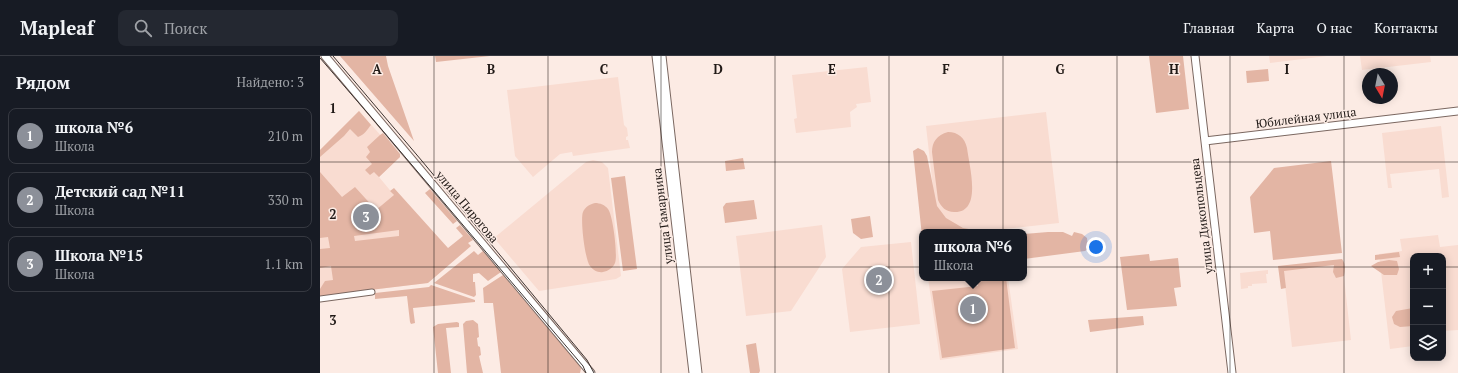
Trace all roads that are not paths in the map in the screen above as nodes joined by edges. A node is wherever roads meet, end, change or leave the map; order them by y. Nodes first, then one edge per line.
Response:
1 (325, 56) edge
2 (656, 56) edge
3 (662, 56) edge
4 (1195, 56) edge
5 (1458, 111) edge
6 (1205, 141) junction
7 (372, 292) dead end
8 (320, 299) edge
9 (587, 372) edge
10 (692, 373) edge
11 (698, 373) edge
12 (1232, 373) edge

1 - 9 main road, улица Пирогова
2 - 10 main road, улица Гамарника
3 - 11 main road, улица Гамарника
4 - 6 main road, улица Дикопольцева
5 - 6 main road, Юбилейная улица
6 - 12 main road, улица Дикопольцева
7 - 8 street

